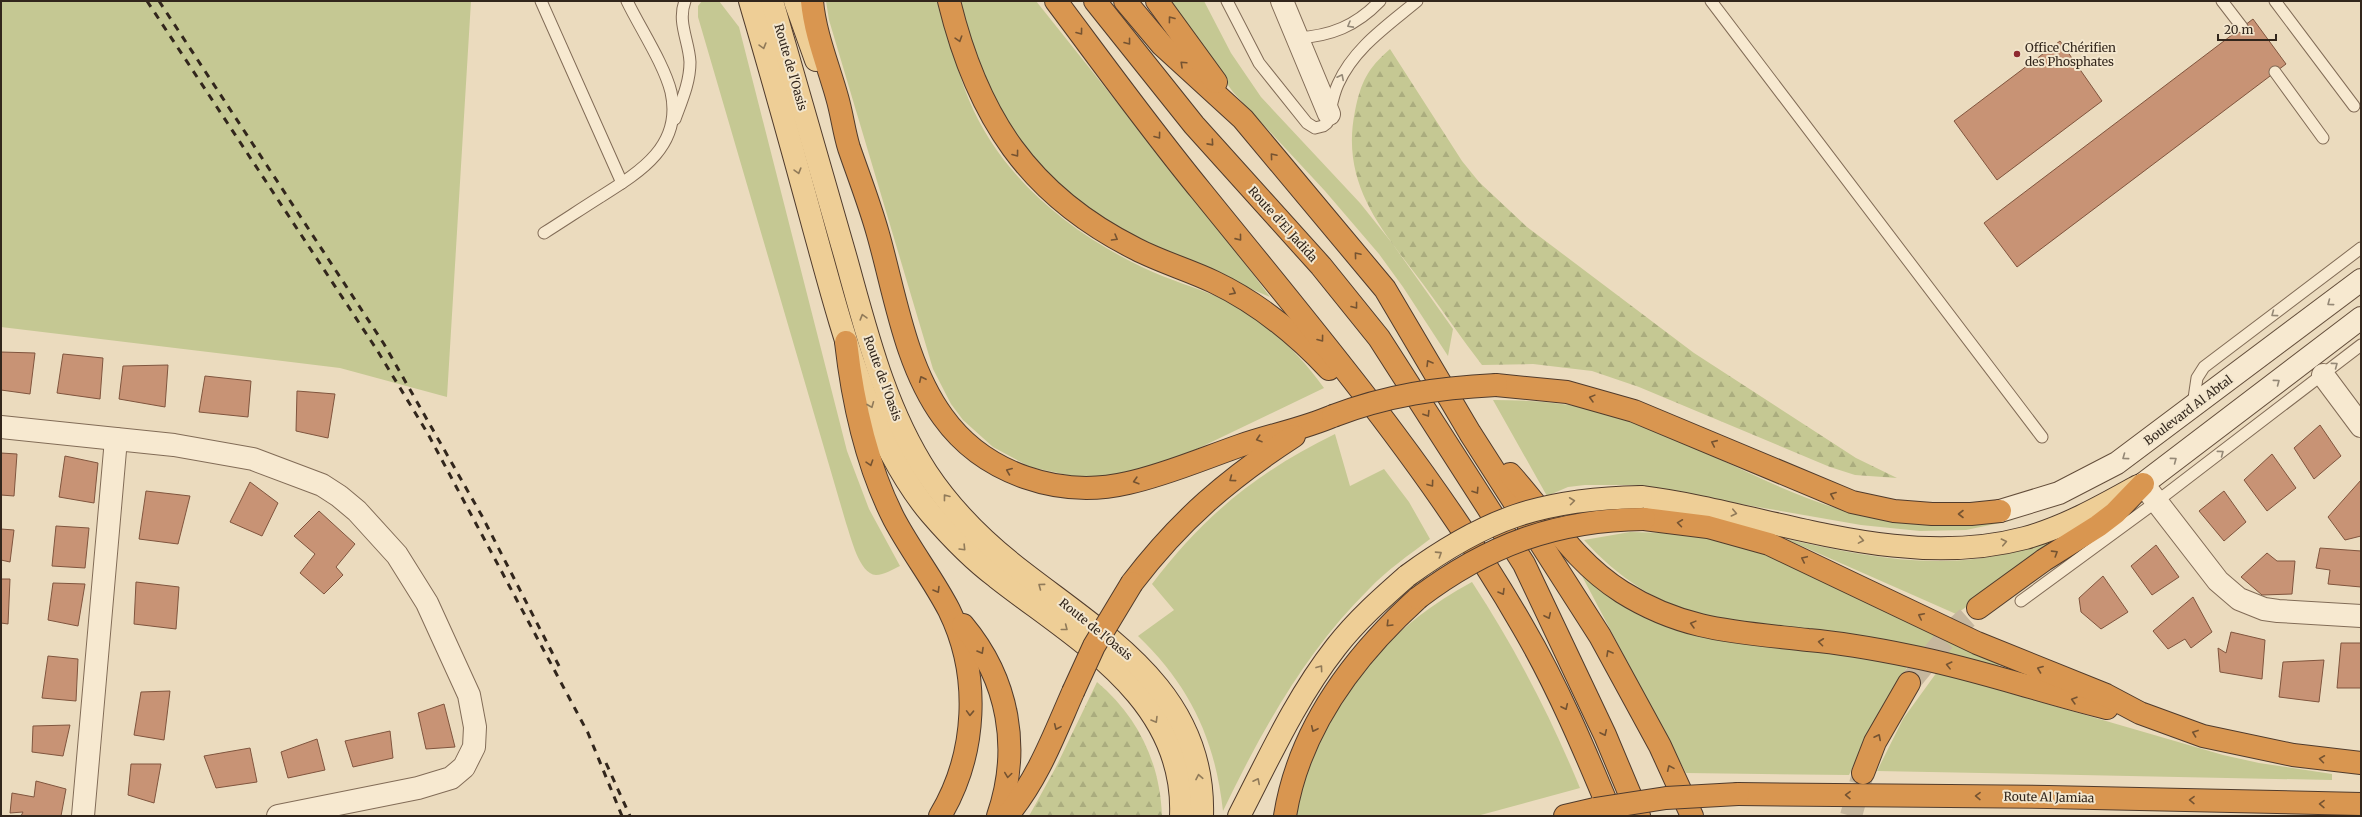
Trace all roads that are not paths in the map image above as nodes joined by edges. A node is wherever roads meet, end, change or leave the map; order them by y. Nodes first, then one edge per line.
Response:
1 (541, 1) edge
2 (627, 1) edge
3 (685, 1) edge
4 (795, 1) edge
5 (812, 1) edge
6 (949, 1) edge
7 (1056, 1) edge
8 (1096, 1) edge
9 (1125, 1) edge
10 (1157, 1) edge
11 (1227, 1) edge
12 (1282, 1) edge
13 (1380, 1) edge
14 (1417, 1) edge
15 (1711, 1) edge
16 (2222, 1) edge
17 (2275, 1) edge
18 (755, 3) edge
19 (2242, 27) dead end
20 (1297, 38) junction
21 (2275, 72) dead end
22 (2354, 106) dead end
23 (1329, 114) junction
24 (1243, 119) junction
25 (671, 128) junction
26 (2323, 138) dead end
27 (848, 146) junction
28 (622, 183) junction
29 (544, 233) dead end
30 (2361, 248) edge
31 (2361, 280) edge
32 (2361, 318) edge
33 (846, 342) junction
34 (2361, 345) edge
35 (2322, 374) junction
36 (2193, 407) junction
37 (1310, 425) junction
38 (2361, 426) edge
39 (1, 427) edge
40 (1470, 433) junction
41 (2042, 437) dead end
42 (116, 439) junction
43 (1408, 452) junction
44 (2142, 484) junction
45 (2156, 502) junction
46 (2000, 511) joint
47 (2021, 601) dead end
48 (1978, 608) tunnel mouth
49 (949, 610) junction
50 (2361, 616) edge
51 (1909, 683) tunnel mouth
52 (2140, 713) junction
53 (2361, 763) edge
54 (1863, 773) tunnel mouth
55 (2361, 804) edge
56 (1603, 812) edge
57 (83, 816) edge
58 (278, 816) edge
59 (940, 816) edge
60 (998, 816) edge
61 (1007, 816) edge
62 (1181, 816) edge
63 (1202, 816) edge
64 (1239, 816) edge
65 (1285, 816) edge
66 (1565, 816) edge
67 (1640, 816) edge
68 (1692, 816) edge

1 - 28 lane
2 - 25 lane
3 - 25 lane
4 - 27 main road
5 - 27 highway
6 -> 43 highway
7 -> 43 highway
8 -> 67 highway, Route d'El Jadida
24 -> 9 highway
24 -> 10 highway
11 - 23 lane
12 - 20 street
13 -> 20 lane
23 -> 14 lane
15 - 41 lane
16 - 19 lane
17 - 22 lane
18 -> 33 main road, Route de l'Oasis
63 -> 18 main road, Route de l'Oasis
20 - 23 street
21 - 26 lane
40 -> 24 highway
25 - 28 lane
37 -> 27 highway
28 - 29 lane
30 -> 36 lane
31 -> 36 street, Boulevard Al Abtal
44 -> 32 street
33 -> 49 highway
33 -> 62 main road, Route de l'Oasis
35 -> 34 lane
35 - 38 street
45 -> 35 lane
36 -> 46 street, Boulevard Al Abtal
46 -> 37 highway, bridge
37 -> 61 highway, bridge
39 - 42 street
52 -> 40 highway
68 -> 40 highway
42 - 57 street
42 - 58 street
43 -> 56 highway
44 - 45 street
48 -> 44 highway
64 -> 44 main road, bridge
45 - 47 lane
45 - 50 street
49 -> 59 highway
49 -> 60 highway
54 -> 51 highway
53 -> 52 highway
52 -> 65 highway, bridge
55 -> 56 highway, Route Al Jamiaa, bridge
56 - 66 highway, Route Al Jamiaa

